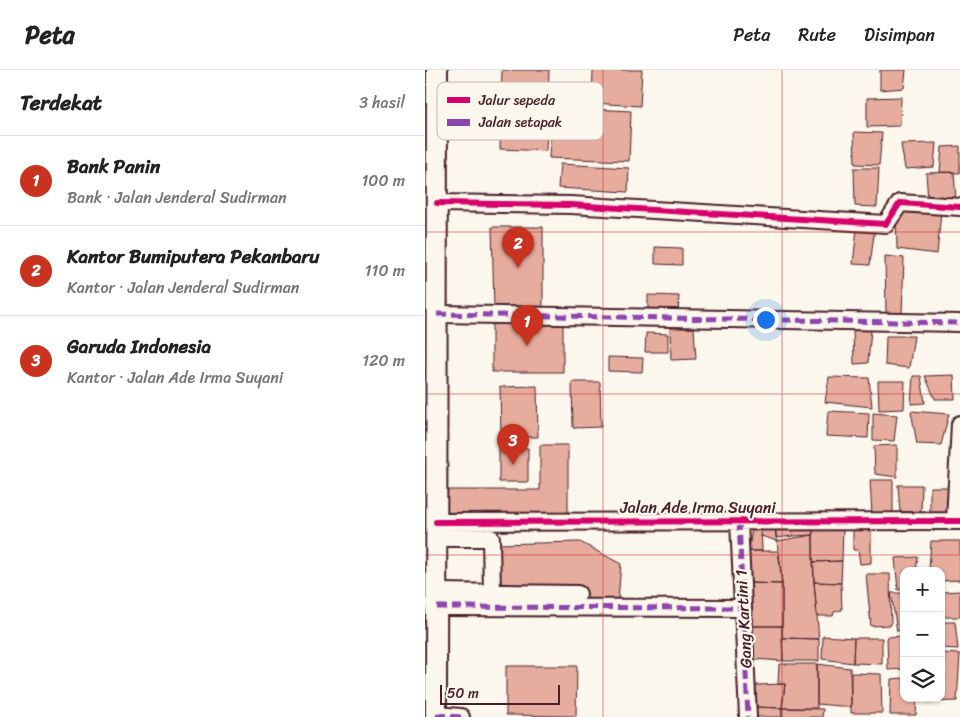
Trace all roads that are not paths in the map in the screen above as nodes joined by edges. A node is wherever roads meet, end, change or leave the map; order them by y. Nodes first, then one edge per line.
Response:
1 (437, 70) edge
2 (437, 203) junction
3 (960, 206) edge
4 (437, 314) junction
5 (960, 323) edge
6 (960, 424) edge
7 (431, 480) edge
8 (739, 521) junction
9 (957, 521) edge
10 (436, 530) junction
11 (492, 592) junction
12 (578, 594) dead end
13 (437, 599) junction
14 (743, 608) junction
15 (436, 716) edge
16 (461, 717) edge
17 (747, 717) edge

1 - 2 main road
2 - 3 street
2 - 4 main road
4 - 5 street
4 - 7 main road
6 - 9 street
7 - 10 main road
8 - 9 street, Jalan Ade Irma Suyani
8 - 10 street, Jalan Ade Irma Suyani
8 - 14 street, Gang Kartini 1
10 - 11 street
10 - 13 main road
11 - 12 street
11 - 13 street
13 - 14 street
13 - 15 main road
14 - 17 street, Gang Kartini 1
15 - 16 street

